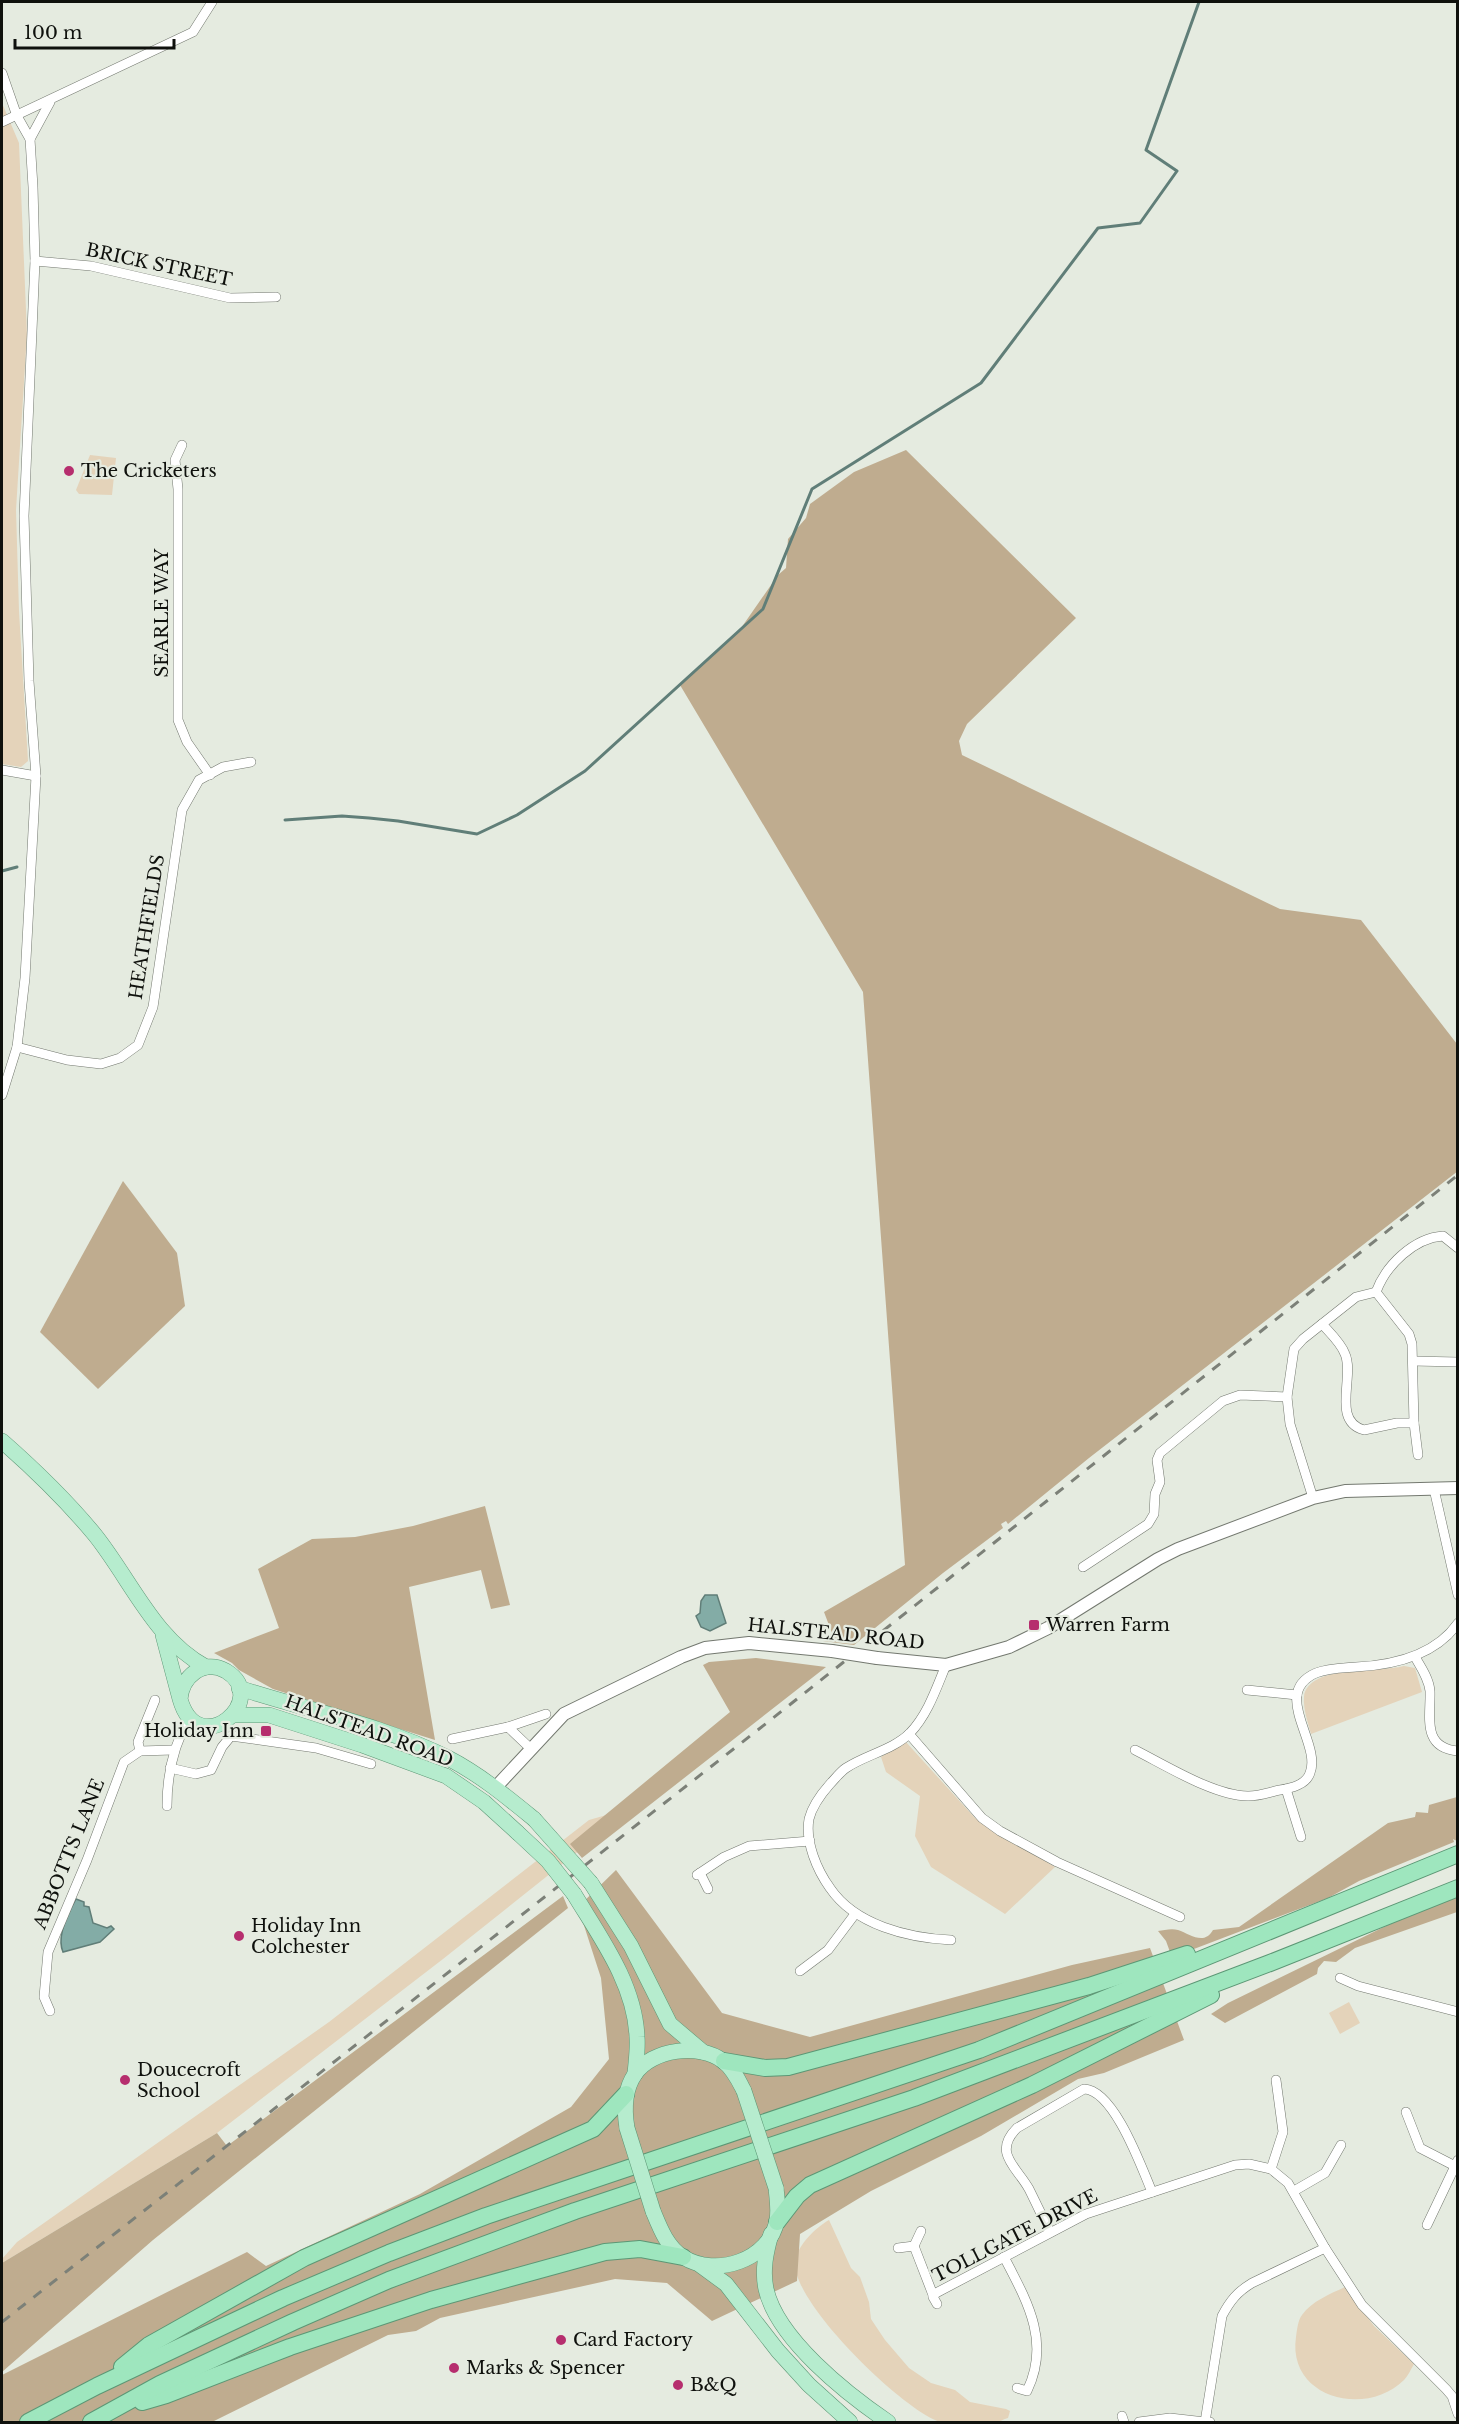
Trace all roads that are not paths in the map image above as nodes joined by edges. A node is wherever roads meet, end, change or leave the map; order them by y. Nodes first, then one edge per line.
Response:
1 (212, 2) edge
2 (2, 73) edge
3 (51, 100) junction
4 (17, 116) junction
5 (2, 122) edge
6 (30, 139) junction
7 (35, 261) junction
8 (276, 297) dead end
9 (182, 445) dead end
10 (252, 762) dead end
11 (2, 770) edge
12 (210, 774) junction
13 (36, 776) junction
14 (17, 1047) junction
15 (2, 1095) edge
16 (1458, 1248) edge
17 (1376, 1292) junction
18 (1322, 1324) junction
19 (1413, 1361) junction
20 (1458, 1362) edge
21 (1287, 1397) junction
22 (1414, 1423) junction
23 (2, 1440) edge
24 (1418, 1455) dead end
25 (1458, 1488) edge
26 (1434, 1489) junction
27 (1313, 1498) junction
28 (1083, 1567) dead end
29 (1458, 1595) edge
30 (1458, 1623) edge
31 (163, 1633) junction
32 (1415, 1657) junction
33 (946, 1665) junction
34 (206, 1667) junction
35 (239, 1688) junction
36 (1248, 1690) dead end
37 (1297, 1695) junction
38 (180, 1699) junction
39 (155, 1700) dead end
40 (546, 1714) dead end
41 (234, 1715) junction
42 (189, 1718) junction
43 (508, 1727) junction
44 (909, 1734) junction
45 (452, 1739) dead end
46 (530, 1748) junction
47 (173, 1750) junction
48 (1135, 1750) dead end
49 (140, 1751) junction
50 (1458, 1751) edge
51 (371, 1764) dead end
52 (170, 1768) junction
53 (495, 1788) junction
54 (1286, 1789) junction
55 (167, 1806) dead end
56 (1301, 1837) dead end
57 (810, 1841) junction
58 (1458, 1854) edge
59 (1458, 1888) edge
60 (708, 1889) dead end
61 (855, 1914) junction
62 (1180, 1917) dead end
63 (1284, 1926) junction
64 (951, 1941) dead end
65 (1270, 1963) junction
66 (800, 1971) dead end
67 (1340, 1978) dead end
68 (50, 2011) dead end
69 (1458, 2012) edge
70 (703, 2052) junction
71 (724, 2061) junction
72 (635, 2074) junction
73 (1276, 2080) dead end
74 (626, 2094) junction
75 (1406, 2112) dead end
76 (1341, 2145) dead end
77 (1456, 2163) edge
78 (1271, 2169) junction
79 (1294, 2191) junction
80 (1152, 2192) junction
81 (1428, 2225) dead end
82 (774, 2228) junction
83 (921, 2231) dead end
84 (1050, 2232) junction
85 (914, 2246) junction
86 (898, 2248) dead end
87 (1324, 2248) junction
88 (683, 2257) junction
89 (1004, 2257) junction
90 (700, 2265) junction
91 (97, 2386) junction
92 (1017, 2388) dead end
93 (119, 2408) junction
94 (1458, 2414) edge
95 (28, 2422) edge
96 (91, 2422) edge
97 (850, 2422) edge
98 (888, 2422) edge
99 (1139, 2422) edge
100 (1205, 2422) edge
101 (1210, 2422) edge

1 - 3 street
2 - 4 street
3 - 4 street
3 - 6 street
4 - 5 street
4 - 6 street
6 - 7 street
7 - 8 street, BRICK STREET
7 - 13 street
9 - 12 street, SEARLE WAY
10 - 12 street, HEATHFIELDS
11 - 13 street
12 - 14 street, HEATHFIELDS
13 - 14 street
14 - 15 street
16 - 17 street
17 - 18 street
17 - 19 street
18 - 21 street
18 - 22 street
19 - 20 street
19 - 22 street
21 - 27 street
21 - 28 street
22 - 24 street
23 - 31 main road
25 - 26 street, HALSTEAD ROAD
26 - 27 street, HALSTEAD ROAD
26 - 29 street
27 - 33 street, HALSTEAD ROAD
30 - 32 street
31 - 34 main road
31 - 38 main road
32 - 37 street
32 - 50 street
33 - 44 street
33 - 46 street, HALSTEAD ROAD, bridge
34 - 35 main road
34 - 38 main road
35 - 41 main road
35 - 53 main road, HALSTEAD ROAD
36 - 37 street
37 - 54 street
38 - 42 main road
39 - 49 street
40 - 43 street
41 - 42 main road
41 - 72 main road, HALSTEAD ROAD, bridge
42 - 47 street
43 - 45 street
43 - 46 street
44 - 57 street
44 - 62 street
46 - 53 street, HALSTEAD ROAD
47 - 49 street
47 - 52 street
48 - 54 street
49 - 68 street, ABBOTTS LANE
51 - 52 street
52 - 55 street
53 - 70 main road, bridge
54 - 56 street
57 - 60 street
57 - 61 street
58 - 63 highway
59 - 65 highway
61 - 64 street
61 - 66 street
63 - 71 highway
63 - 91 highway
65 - 82 highway
65 - 93 highway
67 - 69 street
70 - 71 main road
70 - 72 main road
71 - 82 main road, bridge
72 - 74 main road
73 - 78 street
74 - 88 main road, bridge
74 - 91 highway
75 - 77 street
76 - 79 street
77 - 81 street
78 - 79 street
78 - 80 street, TOLLGATE DRIVE
79 - 87 street
80 - 84 street, TOLLGATE DRIVE
80 - 84 street
82 - 90 main road
82 - 98 main road
83 - 85 street
84 - 89 street, TOLLGATE DRIVE
85 - 86 street
85 - 89 street, TOLLGATE DRIVE
87 - 94 street
87 - 100 street
88 - 90 main road
88 - 93 highway
89 - 92 street
90 - 97 main road
91 - 95 highway
93 - 96 highway
99 - 100 street
100 - 101 street

